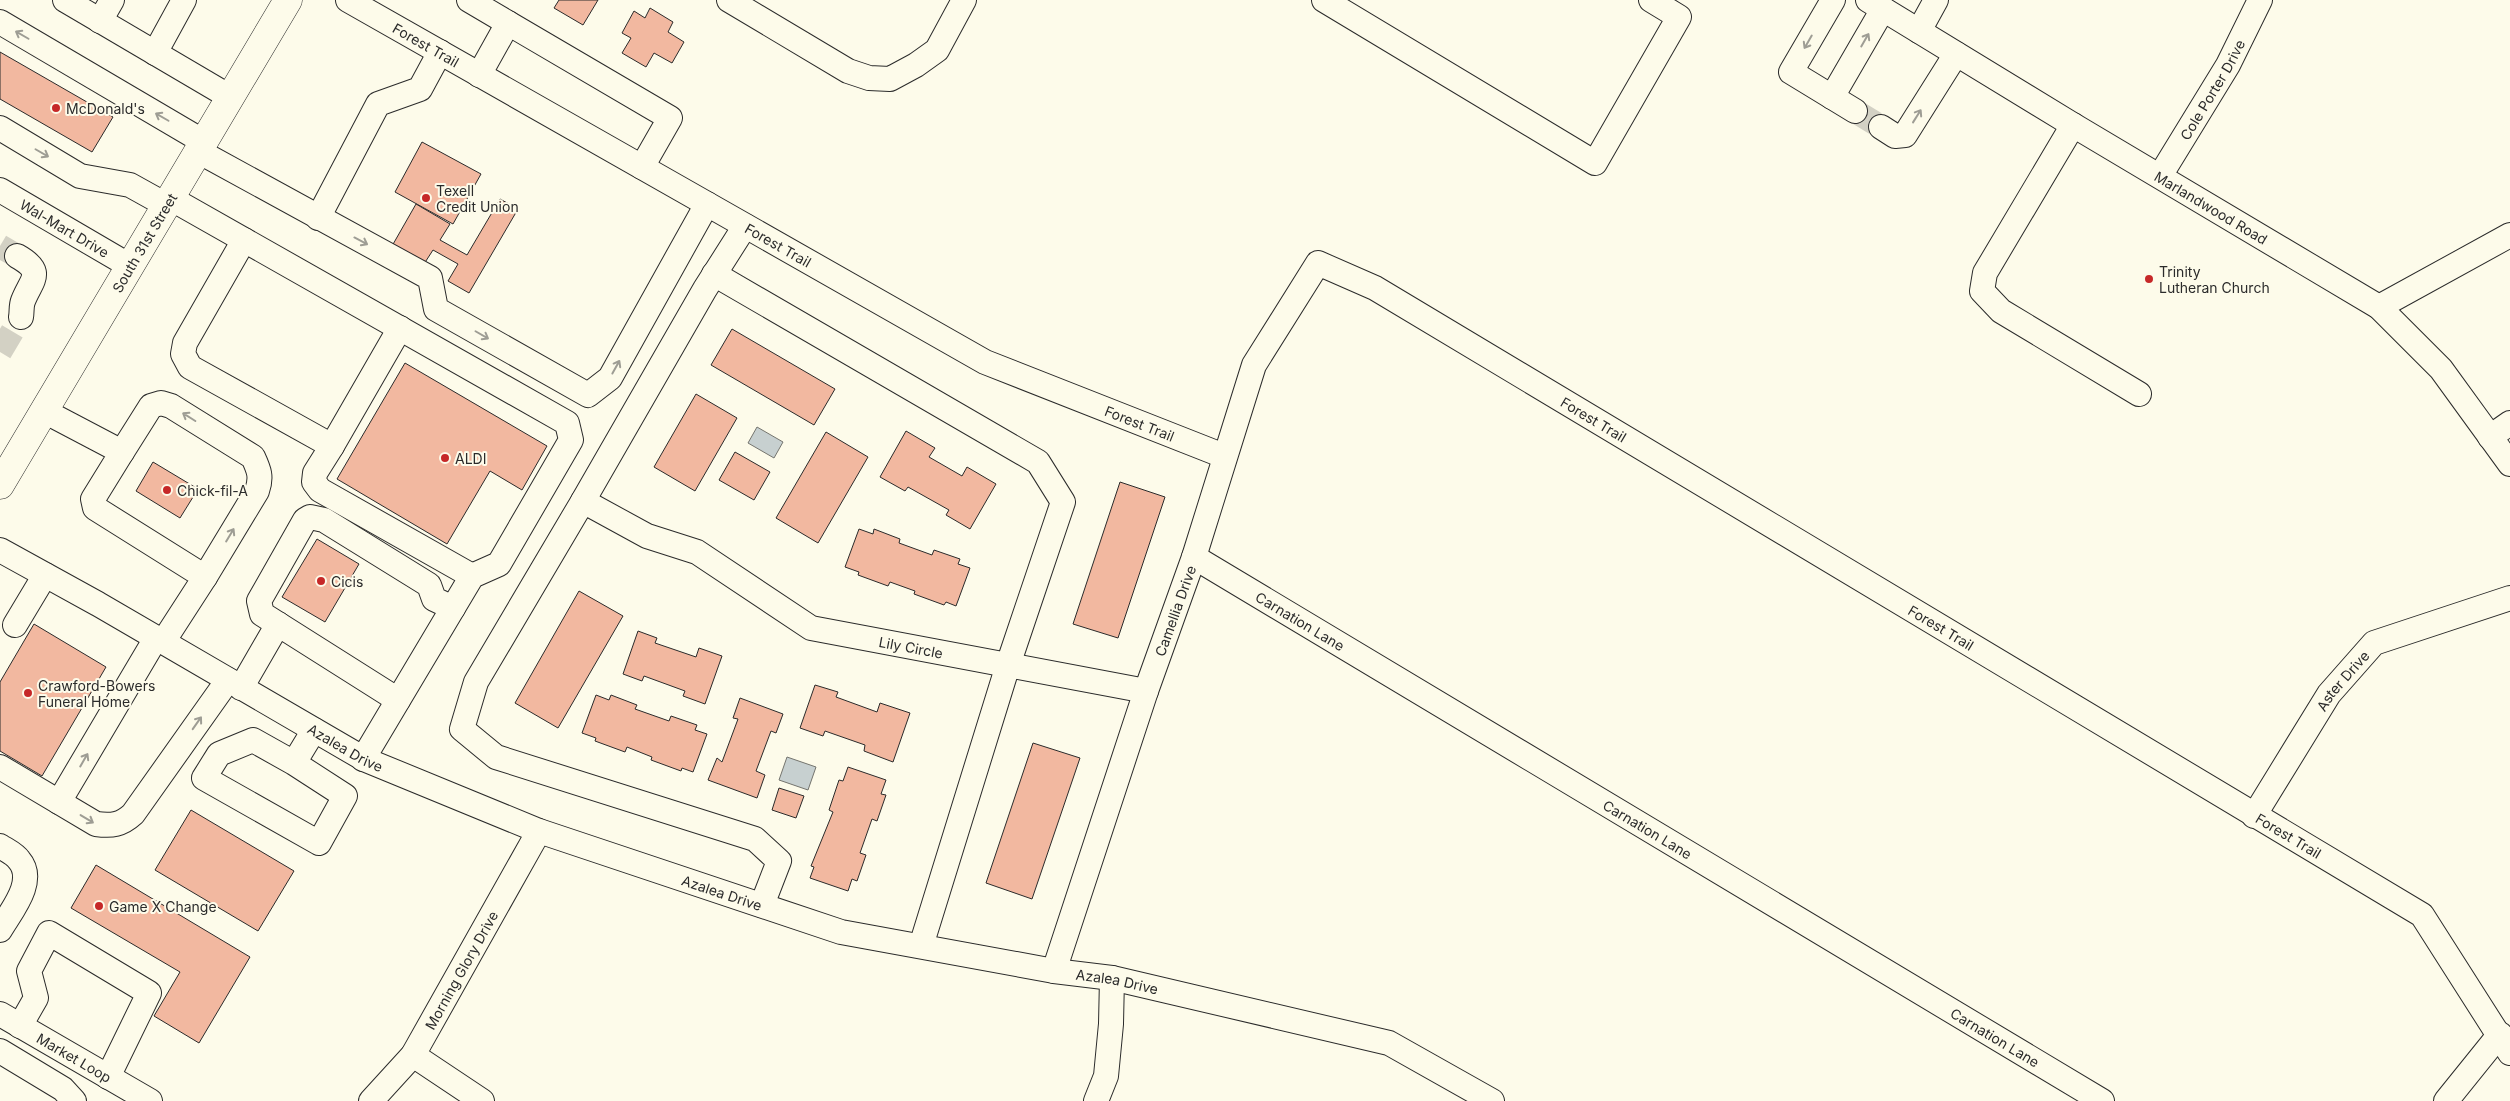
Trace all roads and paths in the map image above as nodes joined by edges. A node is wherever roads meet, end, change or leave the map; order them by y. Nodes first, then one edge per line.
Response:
1 (65, 0) edge
2 (112, 0) edge
3 (184, 0) edge
4 (288, 0) edge
5 (348, 0) edge
6 (469, 0) edge
7 (729, 0) edge
8 (964, 0) edge
9 (1324, 0) edge
10 (1651, 0) edge
11 (1833, 0) edge
12 (1936, 0) edge
13 (2260, 0) edge
14 (1876, 4) edge
15 (100, 21) junction
16 (0, 22) edge
17 (508, 23) junction
18 (1919, 30) junction
19 (440, 52) junction
20 (156, 53) junction
21 (1956, 54) junction
22 (479, 74) junction
23 (230, 97) junction
24 (1832, 97) junction
25 (1855, 111) tunnel mouth
26 (2073, 125) junction
27 (1881, 127) tunnel mouth
28 (0, 128) edge
29 (201, 147) junction
30 (642, 167) junction
31 (2160, 176) junction
32 (0, 190) edge
33 (168, 202) junction
34 (707, 204) junction
35 (318, 218) junction
36 (745, 226) junction
37 (2510, 235) edge
38 (244, 240) junction
39 (17, 256) tunnel mouth
40 (1318, 263) joint
41 (130, 266) junction
42 (714, 274) junction
43 (2379, 307) junction
44 (17, 309) tunnel mouth
45 (400, 328) junction
46 (2139, 394) dead end
47 (44, 411) junction
48 (2510, 423) edge
49 (2490, 436) junction
50 (332, 446) junction
51 (122, 452) junction
52 (1224, 456) junction
53 (2510, 464) edge
54 (0, 485) edge
55 (583, 500) junction
56 (0, 550) edge
57 (1194, 557) junction
58 (45, 575) junction
59 (472, 576) junction
60 (206, 577) junction
61 (2510, 598) edge
62 (453, 608) junction
63 (278, 624) junction
64 (15, 625) dead end
65 (159, 640) junction
66 (1008, 665) junction
67 (235, 684) junction
68 (1146, 691) junction
69 (398, 700) junction
70 (314, 730) junction
71 (363, 759) junction
72 (294, 764) junction
73 (0, 767) edge
74 (59, 802) junction
75 (2254, 816) junction
76 (538, 831) junction
77 (0, 846) edge
78 (762, 906) junction
79 (0, 930) edge
80 (921, 946) junction
81 (1054, 971) junction
82 (1112, 978) junction
83 (0, 1014) edge
84 (20, 1026) junction
85 (2505, 1043) edge
86 (0, 1051) edge
87 (413, 1054) junction
88 (108, 1077) junction
89 (74, 1101) edge
90 (150, 1101) edge
91 (372, 1101) edge
92 (482, 1101) edge
93 (1096, 1101) edge
94 (1492, 1101) edge
95 (2102, 1101) edge
96 (2446, 1101) edge

1 - 15 street
2 - 15 street
3 - 20 street
4 - 23 main road, South 31st Street
5 - 19 street, Forest Trail
6 - 17 street
7 - 8 street
9 - 10 street
11 -> 24 street
12 - 18 street
13 - 31 street, Cole Porter Drive
14 - 18 street, Marlandwood Road
24 -> 14 street
15 - 20 street
29 -> 16 street
17 - 22 street
17 - 30 street
18 - 21 street, Marlandwood Road
19 - 22 street, Forest Trail
19 - 35 street
20 - 23 street
21 - 26 street, Marlandwood Road
27 -> 21 street
22 - 30 street, Forest Trail
23 - 29 main road, South 31st Street
24 - 25 street
26 - 31 street, Marlandwood Road
26 - 46 street
28 -> 33 street
29 - 33 main road, South 31st Street
29 - 35 street
30 - 34 street, Forest Trail
31 - 43 street, Marlandwood Road
32 - 41 street, Wal-Mart Drive
33 - 38 street
33 - 41 main road, South 31st Street
35 -> 34 street
34 - 36 street, Forest Trail
36 - 42 street
36 - 52 street, Forest Trail
37 - 43 street
38 - 45 street
38 - 50 street
39 - 44 street
40 - 52 street, Camellia Drive
40 - 75 street, Forest Trail
41 - 47 main road, South 31st Street
42 - 55 street
42 - 66 street
43 - 49 street, Marlandwood Road
45 - 50 street
45 - 59 street
47 - 51 street
47 - 54 main road, South 31st Street
48 - 49 street
49 - 53 street, Marlandwood Road
50 - 59 street
51 - 60 street
60 -> 51 street
52 - 57 street, Camellia Drive
55 - 66 street, Lily Circle
55 - 78 street
56 - 58 street, Azalea Drive
57 - 68 street, Camellia Drive
57 - 95 street, Carnation Lane
58 - 64 street
58 - 65 street, Azalea Drive
59 - 62 street
60 - 65 street
61 - 75 street, Aster Drive
62 - 63 street
62 - 69 street
63 - 67 street
63 - 69 street
65 - 67 street, Azalea Drive
74 -> 65 street
66 - 68 street, Lily Circle
66 - 80 street
67 - 70 street, Azalea Drive
74 -> 67 street
68 - 81 street, Camellia Drive
69 - 71 street
70 - 71 street, Azalea Drive
70 - 72 street
71 - 76 street, Azalea Drive
72 - 72 street
73 - 74 street
75 - 85 street, Forest Trail
76 - 78 street, Azalea Drive
76 - 87 street, Morning Glory Drive
77 - 79 street
78 - 80 street, Azalea Drive
80 - 81 street, Azalea Drive
81 - 82 street, Azalea Drive
82 - 93 street
82 - 94 street, Azalea Drive
83 - 84 street, Market Loop
84 - 88 street, Market Loop
84 - 88 street
85 - 96 street
86 - 89 street
87 - 91 street, Morning Glory Drive
87 - 92 street
88 - 90 street, Market Loop

